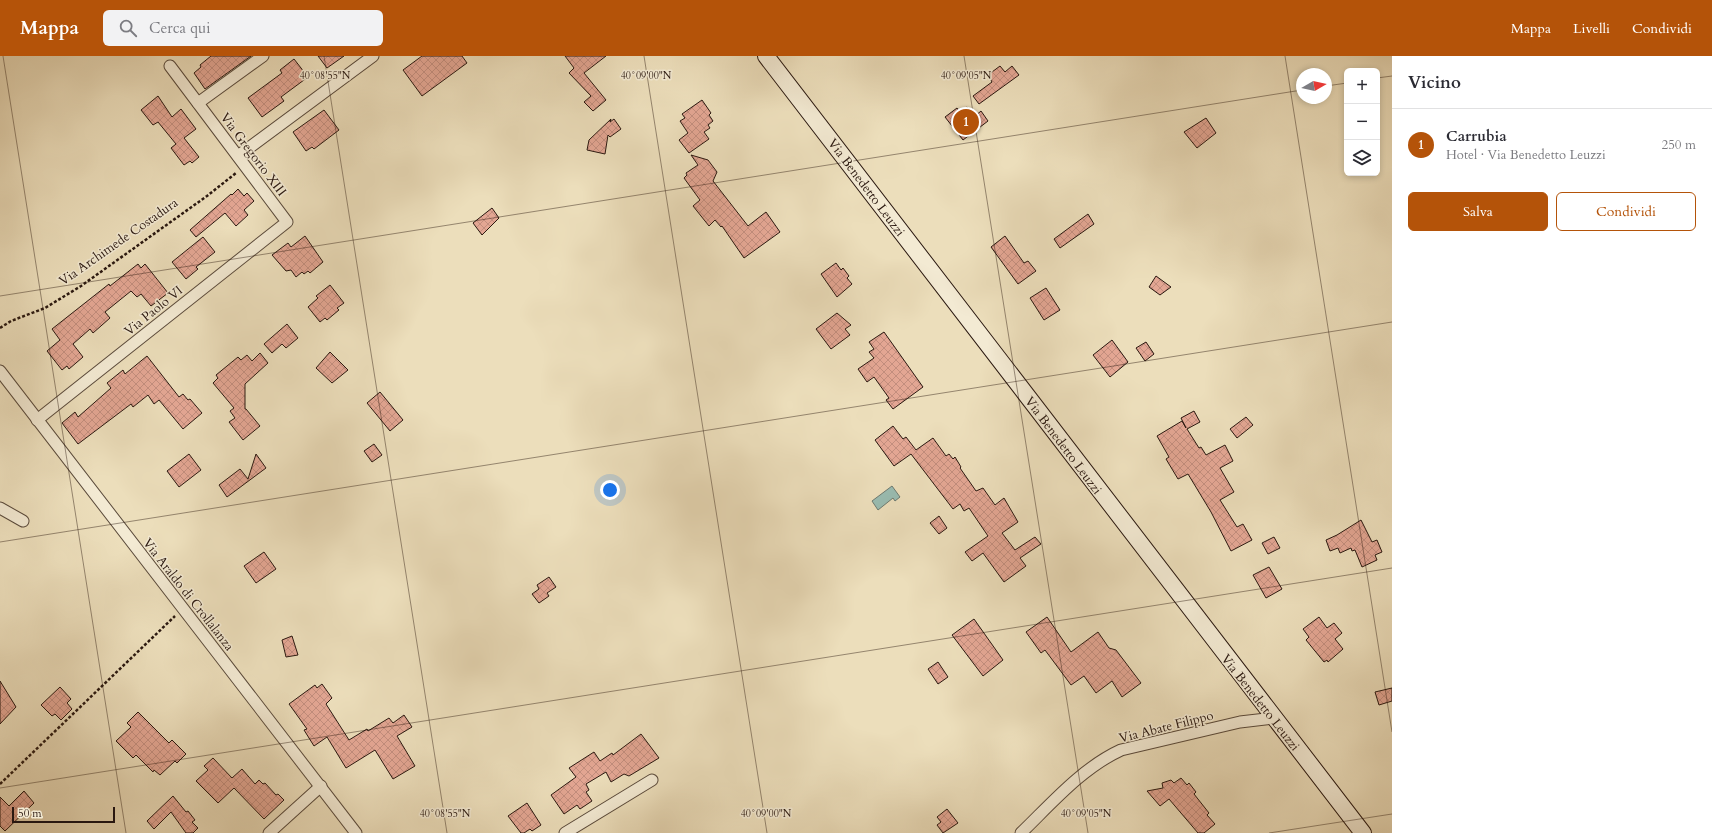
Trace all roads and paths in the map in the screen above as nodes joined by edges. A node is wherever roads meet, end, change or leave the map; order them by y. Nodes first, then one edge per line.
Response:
1 (263, 56) edge
2 (766, 56) edge
3 (371, 57) edge
4 (170, 66) dead end
5 (198, 103) junction
6 (238, 156) junction
7 (245, 165) junction
8 (287, 222) joint
9 (0, 328) edge
10 (0, 371) edge
11 (37, 420) junction
12 (0, 508) edge
13 (22, 521) dead end
14 (183, 608) junction
15 (1274, 718) junction
16 (652, 780) dead end
17 (0, 784) edge
18 (321, 786) junction
19 (269, 833) edge
20 (356, 833) edge
21 (565, 833) edge
22 (1021, 833) edge
23 (1363, 833) edge

1 - 5 street
2 - 15 street, Via Benedetto Leuzzi
3 - 6 street
4 - 5 street, Via Gregorio XIII
5 - 6 street, Via Gregorio XIII
6 - 7 street, Via Gregorio XIII
7 - 8 street, Via Gregorio XIII
7 - 9 path, Via Archimede Costadura
8 - 11 street, Via Paolo VI
10 - 11 street, Via Araldo di Crollalanza
11 - 14 street, Via Araldo di Crollalanza
12 - 13 street
14 - 17 path
14 - 18 street, Via Araldo di Crollalanza
15 - 22 street, Via Abate Filippo
15 - 23 street, Via Benedetto Leuzzi
16 - 21 street
18 - 19 street
18 - 20 street, Via Araldo di Crollalanza

